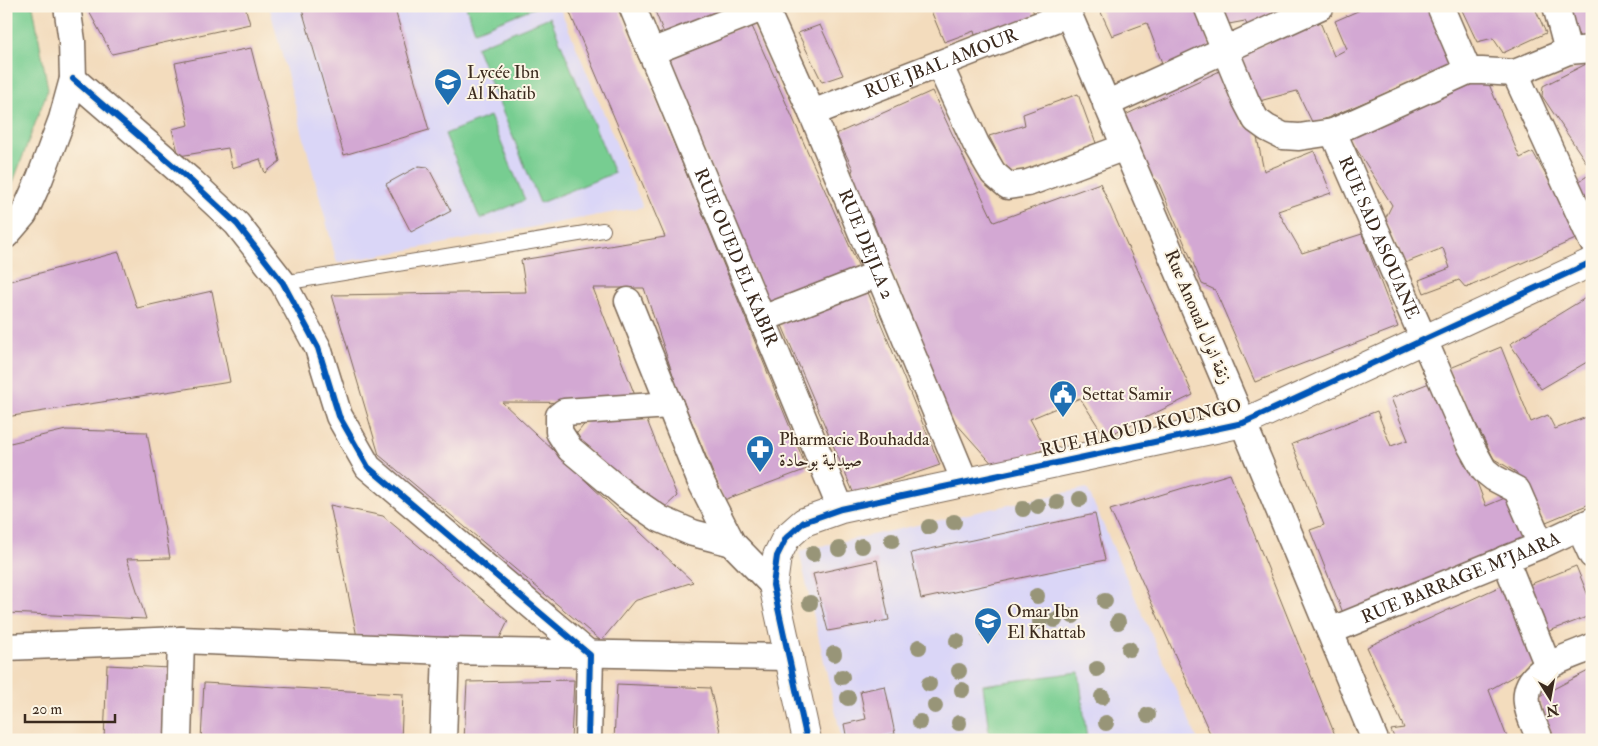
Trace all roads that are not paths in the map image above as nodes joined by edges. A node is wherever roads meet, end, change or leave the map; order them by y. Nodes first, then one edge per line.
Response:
1 (67, 6) edge
2 (632, 6) edge
3 (1207, 6) edge
4 (1321, 6) edge
5 (1440, 6) edge
6 (1556, 6) edge
7 (764, 7) edge
8 (1066, 10) edge
9 (1225, 49) junction
10 (1580, 50) edge
11 (651, 52) junction
12 (938, 64) junction
13 (1468, 71) junction
14 (1515, 73) junction
15 (73, 79) junction
16 (1106, 104) junction
17 (812, 113) junction
18 (1333, 132) junction
19 (1125, 147) junction
20 (603, 230) dead end
21 (6, 235) edge
22 (1592, 241) edge
23 (1592, 262) edge
24 (878, 274) junction
25 (284, 283) junction
26 (628, 301) dead end
27 (762, 320) junction
28 (1424, 339) junction
29 (670, 405) junction
30 (1243, 423) junction
31 (965, 482) junction
32 (841, 509) junction
33 (1585, 524) edge
34 (732, 544) junction
35 (1541, 545) junction
36 (1592, 555) edge
37 (1505, 560) junction
38 (773, 586) junction
39 (1330, 631) junction
40 (181, 640) junction
41 (6, 647) edge
42 (1592, 647) edge
43 (446, 651) junction
44 (590, 655) junction
45 (790, 657) junction
46 (1548, 666) junction
47 (178, 740) edge
48 (443, 740) edge
49 (588, 740) edge
50 (807, 740) edge
51 (1375, 740) edge
52 (1540, 740) edge

1 - 15 street
2 - 11 street, RUE OUED EL KABIR
3 - 9 street
4 - 9 street
5 - 13 street
6 - 10 street
7 - 11 street
7 - 17 street, RUE DEJLA 2
8 - 12 street, RUE JBAL AMOUR
8 - 16 street, Rue Anoual زنقة انوال
9 - 16 street
9 - 18 street
10 - 14 street
11 - 27 street, RUE OUED EL KABIR
12 - 17 street, RUE JBAL AMOUR
12 - 19 street
13 - 14 street
13 - 18 street
14 - 22 street
15 - 21 street
15 - 25 street
16 - 19 street, Rue Anoual زنقة انوال
17 - 24 street, RUE DEJLA 2
18 - 28 street, RUE SAD ASOUANE
19 - 30 street, Rue Anoual زنقة انوال
20 - 25 lane
23 - 28 street, RUE HAOUD KOUNGO
24 - 27 street
24 - 31 street, RUE DEJLA 2
25 - 44 street
26 - 29 street
27 - 32 street, RUE OUED EL KABIR
28 - 30 street, RUE HAOUD KOUNGO
28 - 35 street, RUE SAD ASOUANE
29 - 34 street
29 - 34 street
30 - 31 street, RUE HAOUD KOUNGO
30 - 39 street, Rue Anoual زنقة انوال
31 - 32 street, RUE HAOUD KOUNGO
32 - 38 street, RUE HAOUD KOUNGO
33 - 35 street, RUE BARRAGE M'JAARA
33 - 36 street
34 - 38 street
35 - 37 street, RUE BARRAGE M'JAARA
37 - 39 street, RUE BARRAGE M'JAARA
37 - 46 street
38 - 45 street
39 - 51 street, Rue Anoual زنقة انوال
40 - 41 street
40 - 43 street
40 - 47 street
42 - 46 street
43 - 44 street
43 - 48 street
44 - 45 street
44 - 49 street
45 - 50 street
46 - 52 street

